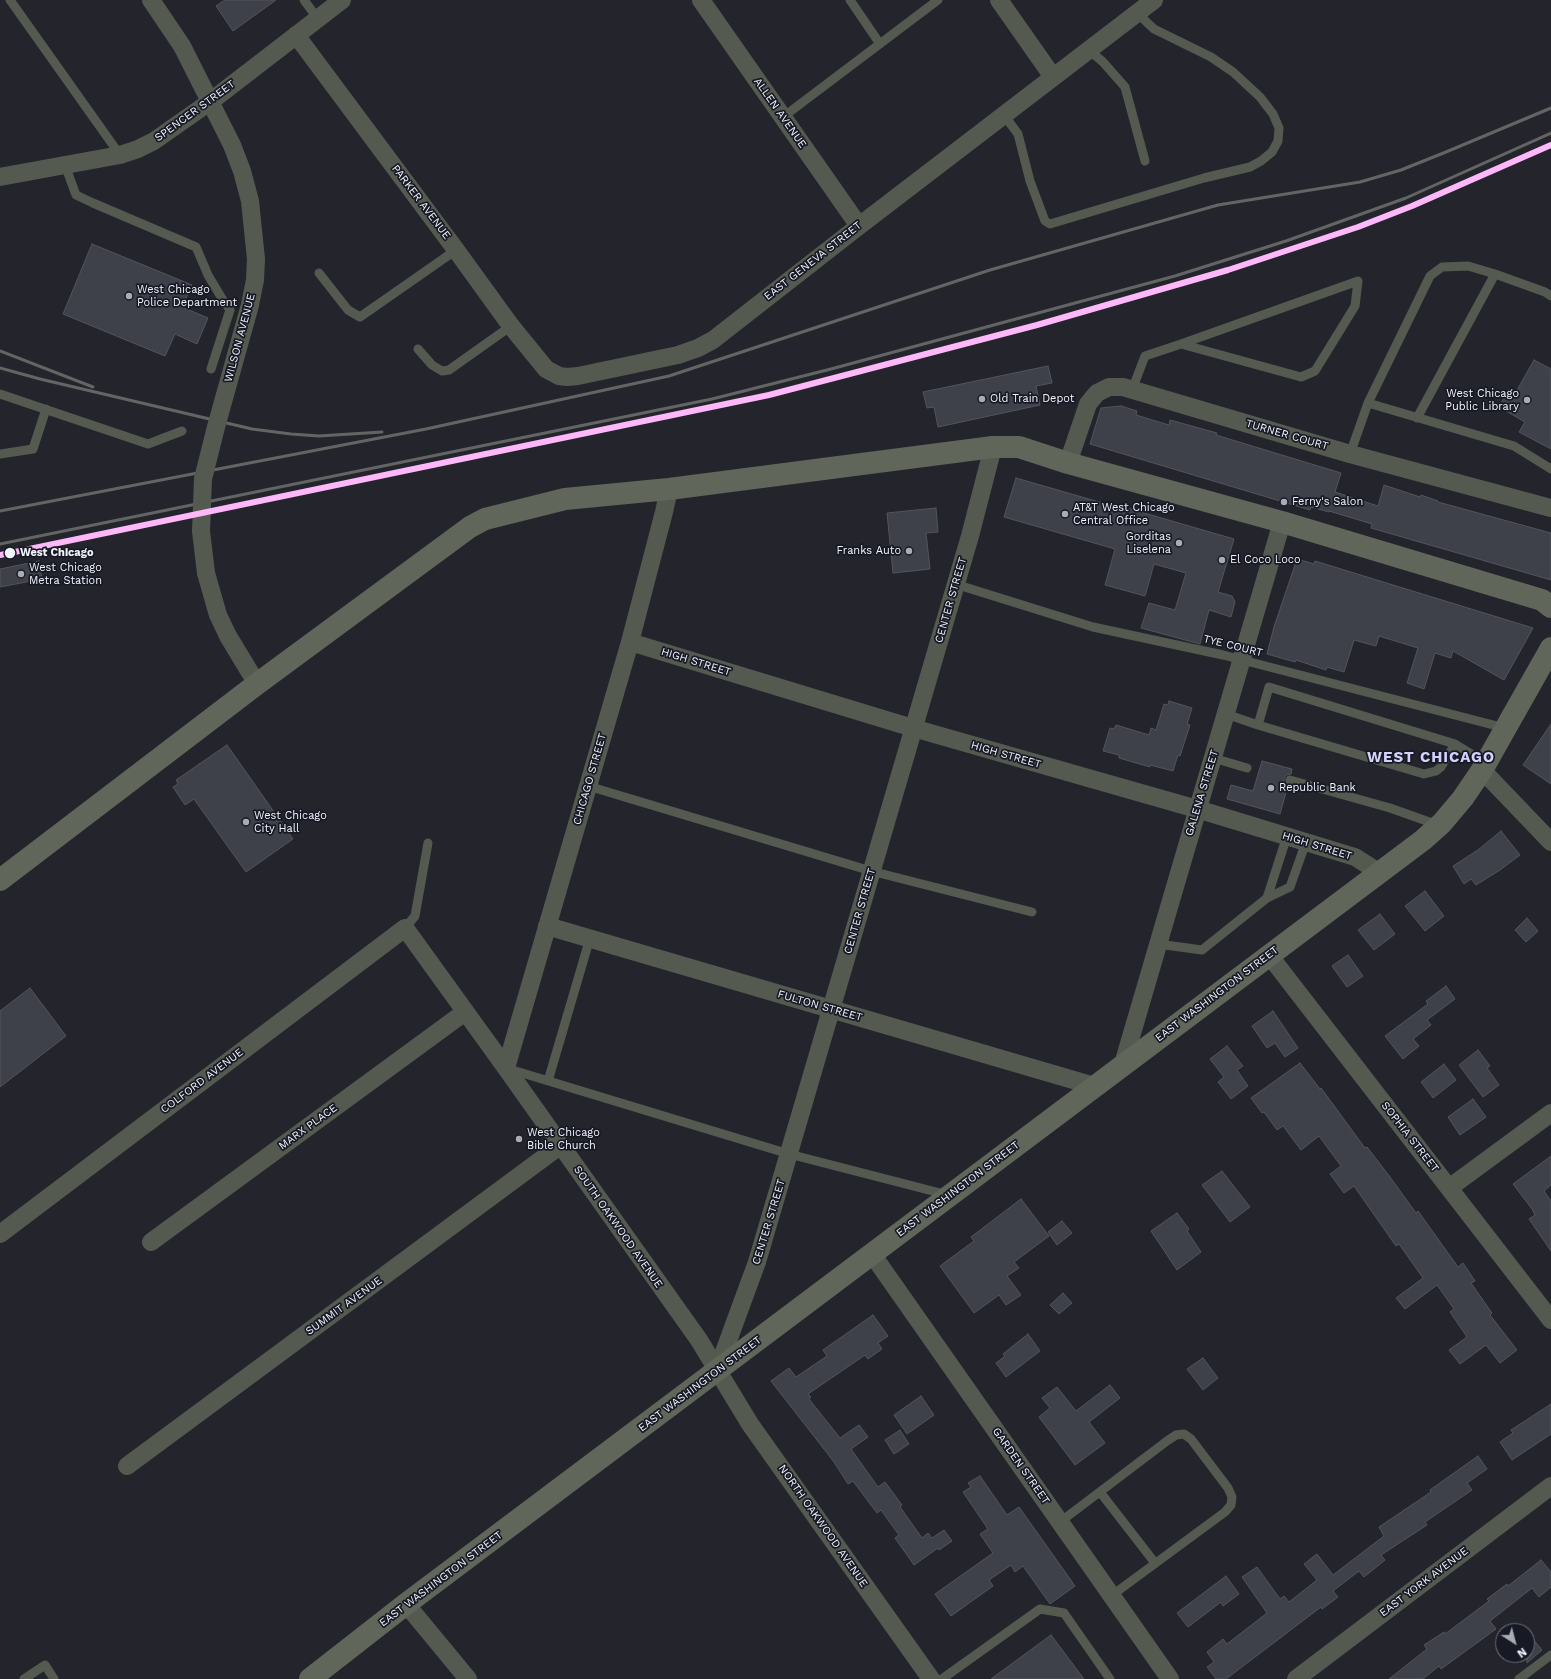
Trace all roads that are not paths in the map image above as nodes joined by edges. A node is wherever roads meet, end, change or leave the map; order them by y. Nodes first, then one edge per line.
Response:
1 (10, 0) edge
2 (151, 0) edge
3 (304, 0) edge
4 (342, 0) edge
5 (701, 0) edge
6 (850, 0) edge
7 (938, 0) edge
8 (999, 0) edge
9 (1154, 0) edge
10 (1137, 13) junction
11 (318, 19) junction
12 (296, 35) junction
13 (880, 44) junction
14 (1088, 50) junction
15 (1053, 77) junction
16 (211, 101) junction
17 (1004, 114) junction
18 (783, 117) junction
19 (120, 155) junction
20 (1145, 161) dead end
21 (65, 165) junction
22 (0, 177) edge
23 (859, 226) junction
24 (456, 250) junction
25 (319, 273) dead end
26 (1495, 274) junction
27 (1551, 296) edge
28 (511, 326) junction
29 (1181, 344) junction
30 (418, 349) dead end
31 (211, 369) dead end
32 (546, 369) joint
33 (1132, 390) junction
34 (0, 394) edge
35 (1368, 403) junction
36 (46, 409) junction
37 (1417, 418) junction
38 (182, 431) dead end
39 (994, 447) junction
40 (0, 454) edge
41 (1350, 454) junction
42 (1068, 463) junction
43 (1551, 469) edge
44 (668, 489) junction
45 (1551, 508) edge
46 (1282, 522) junction
47 (955, 584) junction
48 (1551, 607) edge
49 (630, 642) junction
50 (1551, 648) edge
51 (1242, 660) junction
52 (257, 684) junction
53 (1226, 714) junction
54 (1258, 725) junction
55 (913, 728) junction
56 (1505, 728) junction
57 (1455, 744) junction
58 (1213, 758) junction
59 (1484, 766) junction
60 (1246, 768) dead end
61 (1290, 780) dead end
62 (588, 786) junction
63 (1197, 809) junction
64 (1440, 825) junction
65 (1286, 836) junction
66 (1306, 842) junction
67 (1551, 842) edge
68 (428, 843) dead end
69 (872, 871) junction
70 (1380, 873) junction
71 (0, 880) edge
72 (1267, 898) junction
73 (1032, 912) dead end
74 (547, 926) junction
75 (405, 928) junction
76 (590, 938) junction
77 (1158, 944) junction
78 (1269, 954) junction
79 (831, 1009) junction
80 (465, 1012) junction
81 (1124, 1064) junction
82 (506, 1068) junction
83 (548, 1081) junction
84 (1094, 1086) junction
85 (1551, 1113) edge
86 (561, 1145) junction
87 (789, 1154) junction
88 (1449, 1188) junction
89 (950, 1195) junction
90 (0, 1234) edge
91 (151, 1242) dead end
92 (872, 1254) junction
93 (1551, 1320) edge
94 (717, 1371) junction
95 (127, 1466) dead end
96 (1551, 1486) edge
97 (1100, 1492) junction
98 (1060, 1522) junction
99 (1155, 1563) junction
100 (1111, 1596) junction
101 (406, 1604) junction
102 (1551, 1655) edge
103 (24, 1679) edge
104 (54, 1679) edge
105 (310, 1679) edge
106 (468, 1679) edge
107 (931, 1679) edge
108 (942, 1679) edge
109 (1110, 1679) edge
110 (1170, 1679) edge
111 (1296, 1679) edge
112 (1519, 1679) edge

1 - 19 lane
2 - 16 street, WILSON AVENUE
3 - 11 lane
4 - 11 street, SPENCER STREET
5 - 18 street, ALLEN AVENUE
6 - 13 lane
7 - 13 lane
8 - 15 street
9 - 10 street, EAST GENEVA STREET
10 - 14 street, EAST GENEVA STREET
10 - 17 lane
11 - 12 street, SPENCER STREET
12 - 16 street, SPENCER STREET
12 - 24 street, PARKER AVENUE
13 - 18 lane
14 - 15 street, EAST GENEVA STREET
14 - 20 lane
15 - 17 street, EAST GENEVA STREET
16 - 19 street, SPENCER STREET
16 - 52 street, WILSON AVENUE, bridge
17 - 23 street, EAST GENEVA STREET
18 - 23 street, ALLEN AVENUE
19 - 21 street, SPENCER STREET
21 - 22 street, SPENCER STREET
21 - 31 lane
23 - 32 street, EAST GENEVA STREET
24 - 25 lane
24 - 28 street, PARKER AVENUE
26 - 27 lane
26 - 35 lane
26 - 37 lane
28 - 30 lane
28 - 32 street, PARKER AVENUE
29 - 29 lane
29 - 33 lane
33 - 41 street, TURNER COURT
33 - 42 street, TURNER COURT
34 - 36 lane
35 - 37 lane
35 - 41 lane
36 - 38 lane
36 - 40 lane
37 - 43 lane
39 - 42 street
39 - 44 street
39 - 47 street, CENTER STREET
41 - 45 street, TURNER COURT
42 - 46 street
44 - 49 street, CHICAGO STREET
44 - 52 street
46 - 48 street
46 - 51 street, GALENA STREET
47 - 51 lane, TYE COURT
47 - 55 street, CENTER STREET
49 - 55 street, HIGH STREET
49 - 62 street, CHICAGO STREET
50 - 56 street, EAST WASHINGTON STREET
51 - 53 street, GALENA STREET
51 - 56 lane, TYE COURT
52 - 71 street
53 - 54 lane
53 - 58 street, GALENA STREET
54 - 57 lane
54 - 57 lane
55 - 63 street, HIGH STREET
55 - 69 street, CENTER STREET
56 - 59 street, EAST WASHINGTON STREET
57 - 59 lane
58 - 60 lane
58 - 63 street, GALENA STREET
59 - 64 street, EAST WASHINGTON STREET
59 - 67 street
61 - 64 lane
62 - 69 lane
62 - 74 street, CHICAGO STREET
63 - 65 street, HIGH STREET
63 - 77 street, GALENA STREET
64 - 70 street, EAST WASHINGTON STREET
65 - 66 street, HIGH STREET
65 - 72 lane
66 - 70 street, HIGH STREET
66 - 72 lane
68 - 75 lane
69 - 73 lane
69 - 79 street, CENTER STREET
70 - 78 street, EAST WASHINGTON STREET
72 - 77 lane
74 - 76 street, FULTON STREET
74 - 82 street, CHICAGO STREET
75 - 80 street, SOUTH OAKWOOD AVENUE
75 - 90 street, COLFORD AVENUE
76 - 79 street, FULTON STREET
76 - 83 lane
77 - 81 street, GALENA STREET
78 - 81 street, EAST WASHINGTON STREET
78 - 88 street, SOPHIA STREET
79 - 84 street, FULTON STREET
79 - 87 street, CENTER STREET
80 - 82 street, SOUTH OAKWOOD AVENUE
80 - 91 street, MARX PLACE
81 - 84 street, EAST WASHINGTON STREET
82 - 83 lane
82 - 86 street, SOUTH OAKWOOD AVENUE
83 - 87 lane
84 - 89 street, EAST WASHINGTON STREET
85 - 88 street
86 - 94 street, SOUTH OAKWOOD AVENUE
86 - 95 street, SUMMIT AVENUE
87 - 89 lane
87 - 94 street, CENTER STREET
88 - 93 street, SOPHIA STREET
89 - 92 street, EAST WASHINGTON STREET
92 - 94 street, EAST WASHINGTON STREET
92 - 98 street, GARDEN STREET
94 - 101 street, EAST WASHINGTON STREET
94 - 107 street, NORTH OAKWOOD AVENUE
96 - 111 street, EAST YORK AVENUE
97 - 98 lane
97 - 99 lane
97 - 99 lane
98 - 100 street, GARDEN STREET
99 - 100 lane
100 - 110 street, GARDEN STREET
101 - 105 street, EAST WASHINGTON STREET
101 - 106 street
102 - 112 lane
103 - 104 lane
108 - 109 lane

